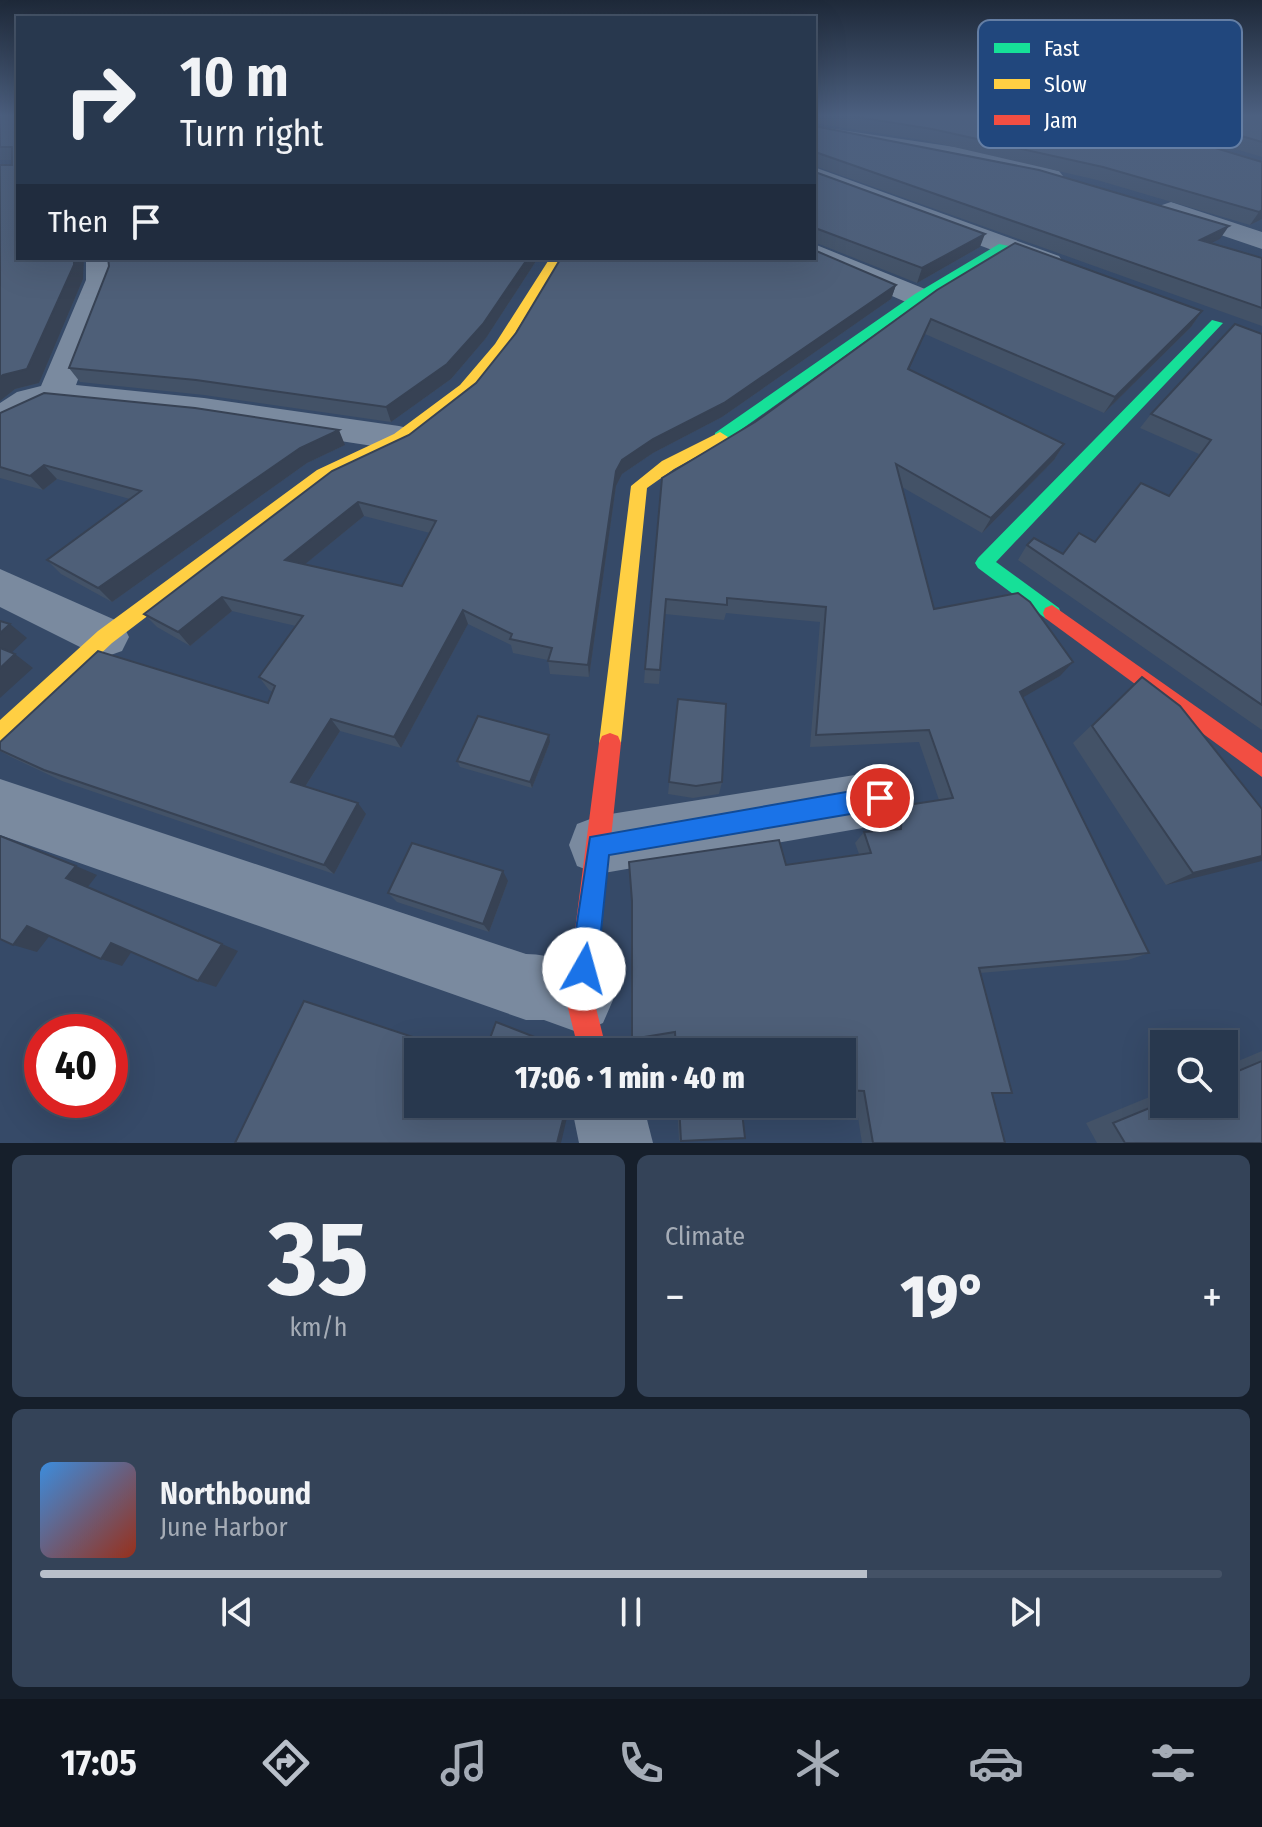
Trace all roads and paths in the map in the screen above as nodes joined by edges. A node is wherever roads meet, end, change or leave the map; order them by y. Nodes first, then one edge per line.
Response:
1 (1022, 168) edge
2 (816, 175) edge
3 (1075, 182) edge
4 (1143, 202) edge
5 (1262, 241) edge
6 (1003, 246) junction
7 (816, 253) edge
8 (100, 260) edge
9 (555, 260) edge
10 (1074, 271) edge
11 (919, 297) junction
12 (1188, 313) edge
13 (1228, 327) joint
14 (55, 394) junction
15 (0, 420) edge
16 (399, 438) junction
17 (0, 587) edge
18 (105, 637) junction
19 (0, 734) edge
20 (1262, 766) edge
21 (880, 798) dead end
22 (0, 807) edge
23 (598, 845) junction
24 (587, 1026) edge
25 (610, 1118) edge
26 (616, 1143) edge

1 - 3 street
2 - 6 street
4 - 5 street
6 - 10 street
6 - 11 street
7 - 11 street
8 - 14 street
9 - 16 street
11 - 23 street
12 - 13 street
13 - 20 street
14 - 15 street
14 - 16 street
16 - 18 street
17 - 18 street
18 - 19 street
21 - 23 street
22 - 24 street
23 - 24 street
25 - 26 street

